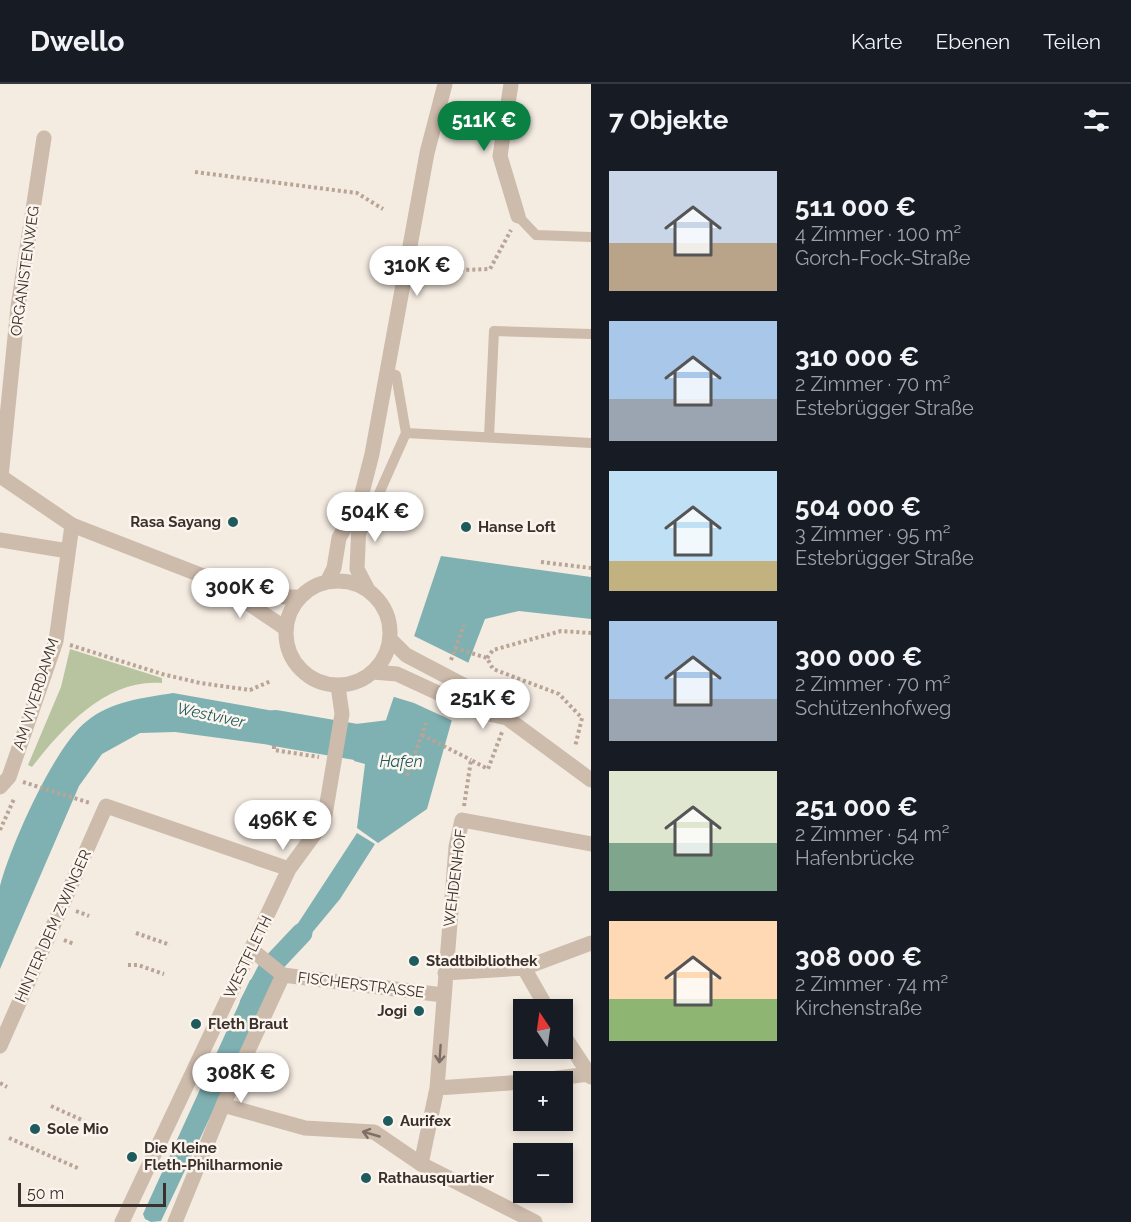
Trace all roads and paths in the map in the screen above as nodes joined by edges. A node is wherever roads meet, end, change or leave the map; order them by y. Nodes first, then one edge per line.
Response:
1 (445, 84) edge
2 (511, 84) edge
3 (44, 138) dead end
4 (195, 172) dead end
5 (383, 209) dead end
6 (518, 216) junction
7 (591, 237) edge
8 (416, 296) dead end
9 (591, 334) edge
10 (386, 372) junction
11 (406, 433) junction
12 (489, 437) junction
13 (591, 443) edge
14 (1, 476) edge
15 (360, 501) junction
16 (72, 525) junction
17 (0, 540) edge
18 (358, 540) junction
19 (68, 551) junction
20 (541, 562) dead end
21 (591, 568) edge
22 (216, 581) junction
23 (327, 582) junction
24 (368, 590) junction
25 (300, 597) junction
26 (464, 625) dead end
27 (285, 628) junction
28 (591, 633) edge
29 (390, 639) junction
30 (56, 641) junction
31 (455, 648) junction
32 (487, 658) junction
33 (449, 666) dead end
34 (373, 672) junction
35 (271, 681) dead end
36 (338, 686) junction
37 (507, 718) junction
38 (426, 723) dead end
39 (422, 735) junction
40 (274, 746) dead end
41 (334, 759) junction
42 (471, 760) junction
43 (571, 767) junction
44 (408, 776) dead end
45 (591, 780) edge
46 (23, 782) dead end
47 (0, 788) edge
48 (82, 801) dead end
49 (0, 811) edge
50 (7, 815) dead end
51 (462, 820) junction
52 (4, 821) dead end
53 (0, 830) edge
54 (591, 844) edge
55 (290, 869) junction
56 (136, 933) dead end
57 (591, 943) edge
58 (170, 945) dead end
59 (256, 953) junction
60 (128, 965) dead end
61 (524, 968) junction
62 (280, 973) junction
63 (445, 973) junction
64 (164, 974) dead end
65 (443, 995) junction
66 (542, 999) edge
67 (0, 1046) edge
68 (573, 1050) edge
69 (590, 1075) edge
70 (573, 1077) edge
71 (0, 1083) edge
72 (513, 1083) edge
73 (8, 1086) dead end
74 (437, 1088) junction
75 (222, 1105) junction
76 (51, 1106) dead end
77 (84, 1121) dead end
78 (9, 1138) dead end
79 (421, 1164) junction
80 (80, 1169) dead end
81 (122, 1222) edge
82 (175, 1222) edge
83 (535, 1222) edge

1 - 10 street
2 - 6 street
3 - 14 street, ORGANISTENWEG
4 - 5 path
6 - 7 lane
6 - 8 path
9 - 12 lane
10 - 11 lane
10 - 15 street
11 - 12 lane
11 - 18 lane
12 - 13 lane
14 - 16 street
15 - 18 street
15 - 23 street
16 - 19 street, AM VIVERDAMM
16 - 22 street
17 - 19 street
18 - 24 street
19 - 30 street, AM VIVERDAMM
20 - 21 path
22 - 25 street
22 - 27 street
23 - 24 street
23 - 25 street
24 - 29 street
25 - 27 street
26 - 31 path
27 - 36 street
28 - 32 path
29 - 34 street
29 - 37 street
30 - 35 path
30 - 47 street, AM VIVERDAMM
31 - 32 path
31 - 33 path
32 - 43 path
34 - 36 street
34 - 37 street
36 - 41 street, WESTFLETH
37 - 42 path
37 - 43 street
38 - 39 path
39 - 42 path
39 - 44 path
40 - 41 path
41 - 55 street, WESTFLETH
42 - 51 path
43 - 45 street
46 - 48 path
49 - 50 path
51 - 54 street, WEHDENHOF
51 - 63 street, WEHDENHOF
52 - 53 path
55 - 59 street, WESTFLETH
55 - 67 street, HINTER DEM ZWINGER
56 - 58 path
57 - 61 street
59 - 62 street, FISCHERSTRASSE
59 - 81 street, WESTFLETH
60 - 64 path
61 - 63 street
61 - 66 street
62 - 65 street, FISCHERSTRASSE
62 - 75 street
63 - 65 street, WEHDENHOF
65 -> 74 street, WEHDENHOF
68 - 69 street
69 - 70 street
71 - 73 path
72 - 74 street
74 - 79 street, WEHDENHOF
79 -> 75 street
75 - 82 street
76 - 77 path
78 - 80 path
79 - 83 street

